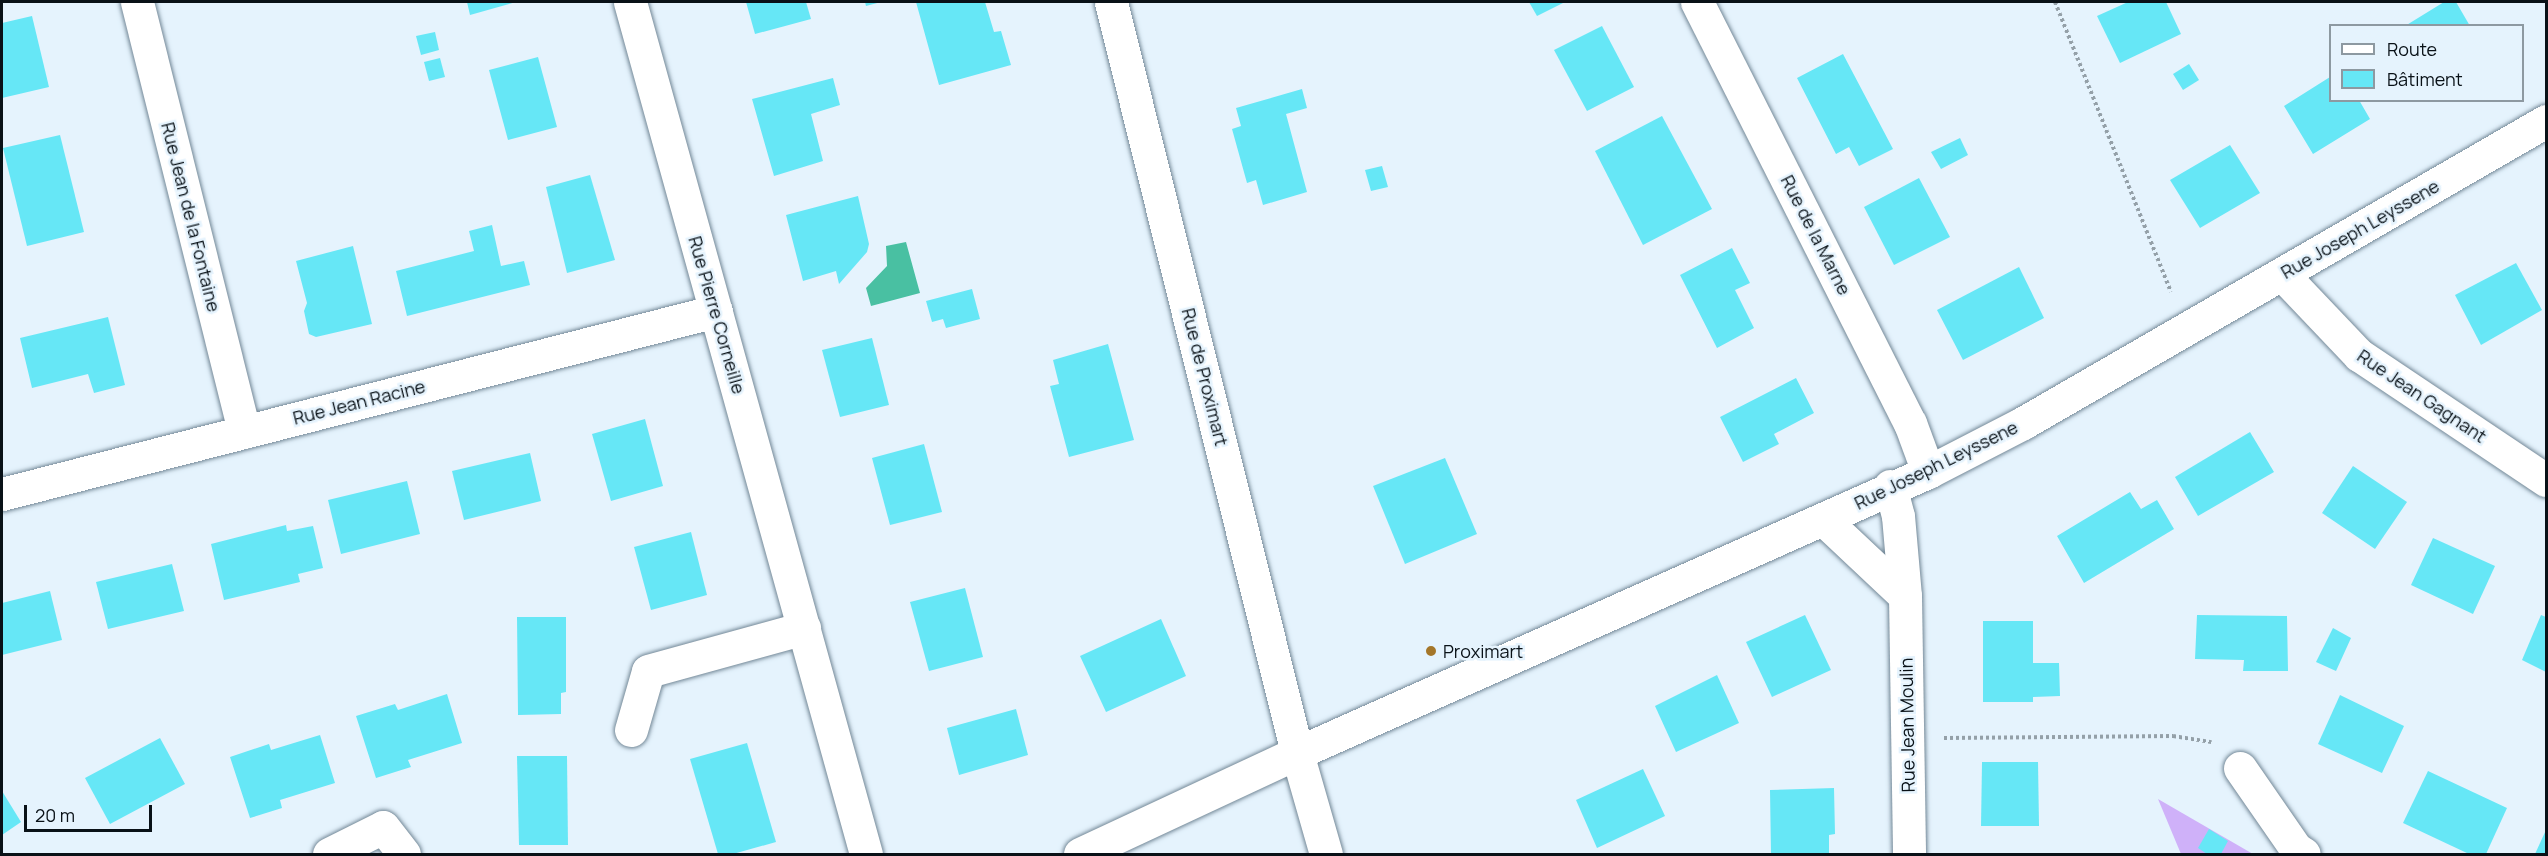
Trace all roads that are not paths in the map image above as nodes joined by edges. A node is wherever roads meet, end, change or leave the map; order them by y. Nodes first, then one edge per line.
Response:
1 (137, 2) edge
2 (630, 2) edge
3 (1111, 2) edge
4 (1697, 2) edge
5 (2547, 121) edge
6 (2282, 274) junction
7 (716, 311) junction
8 (244, 432) junction
9 (1928, 472) junction
10 (2547, 480) edge
11 (1890, 486) junction
12 (2, 494) edge
13 (1823, 519) junction
14 (1905, 597) junction
15 (804, 628) junction
16 (631, 730) dead end
17 (1297, 753) junction
18 (2240, 768) road end
19 (329, 855) edge
20 (404, 855) edge
21 (866, 855) edge
22 (1080, 855) edge
23 (1326, 855) edge
24 (1909, 855) edge
25 (2304, 855) edge

1 - 8 street, Rue Jean de la Fontaine
2 - 7 street, Rue Pierre Corneille
3 - 17 street, Rue de Proximart
4 - 9 street, Rue de la Marne
5 - 6 street, Rue Joseph Leyssene
6 - 9 street, Rue Joseph Leyssene
6 - 10 street, Rue Jean Gagnant
7 - 8 street, Rue Jean Racine
7 - 15 street, Rue Pierre Corneille
8 - 12 street, Rue Jean Racine
9 - 11 street, Rue Joseph Leyssene
11 - 13 street, Rue Joseph Leyssene
11 - 14 street, Rue Jean Moulin
13 - 14 street
13 - 17 street, Rue Joseph Leyssene
14 - 24 street, Rue Jean Moulin
15 - 16 street
15 - 21 street, Rue Pierre Corneille
17 - 22 street, Rue Joseph Leyssene
17 - 23 street, Rue de Proximart
18 - 25 street
19 - 20 street

